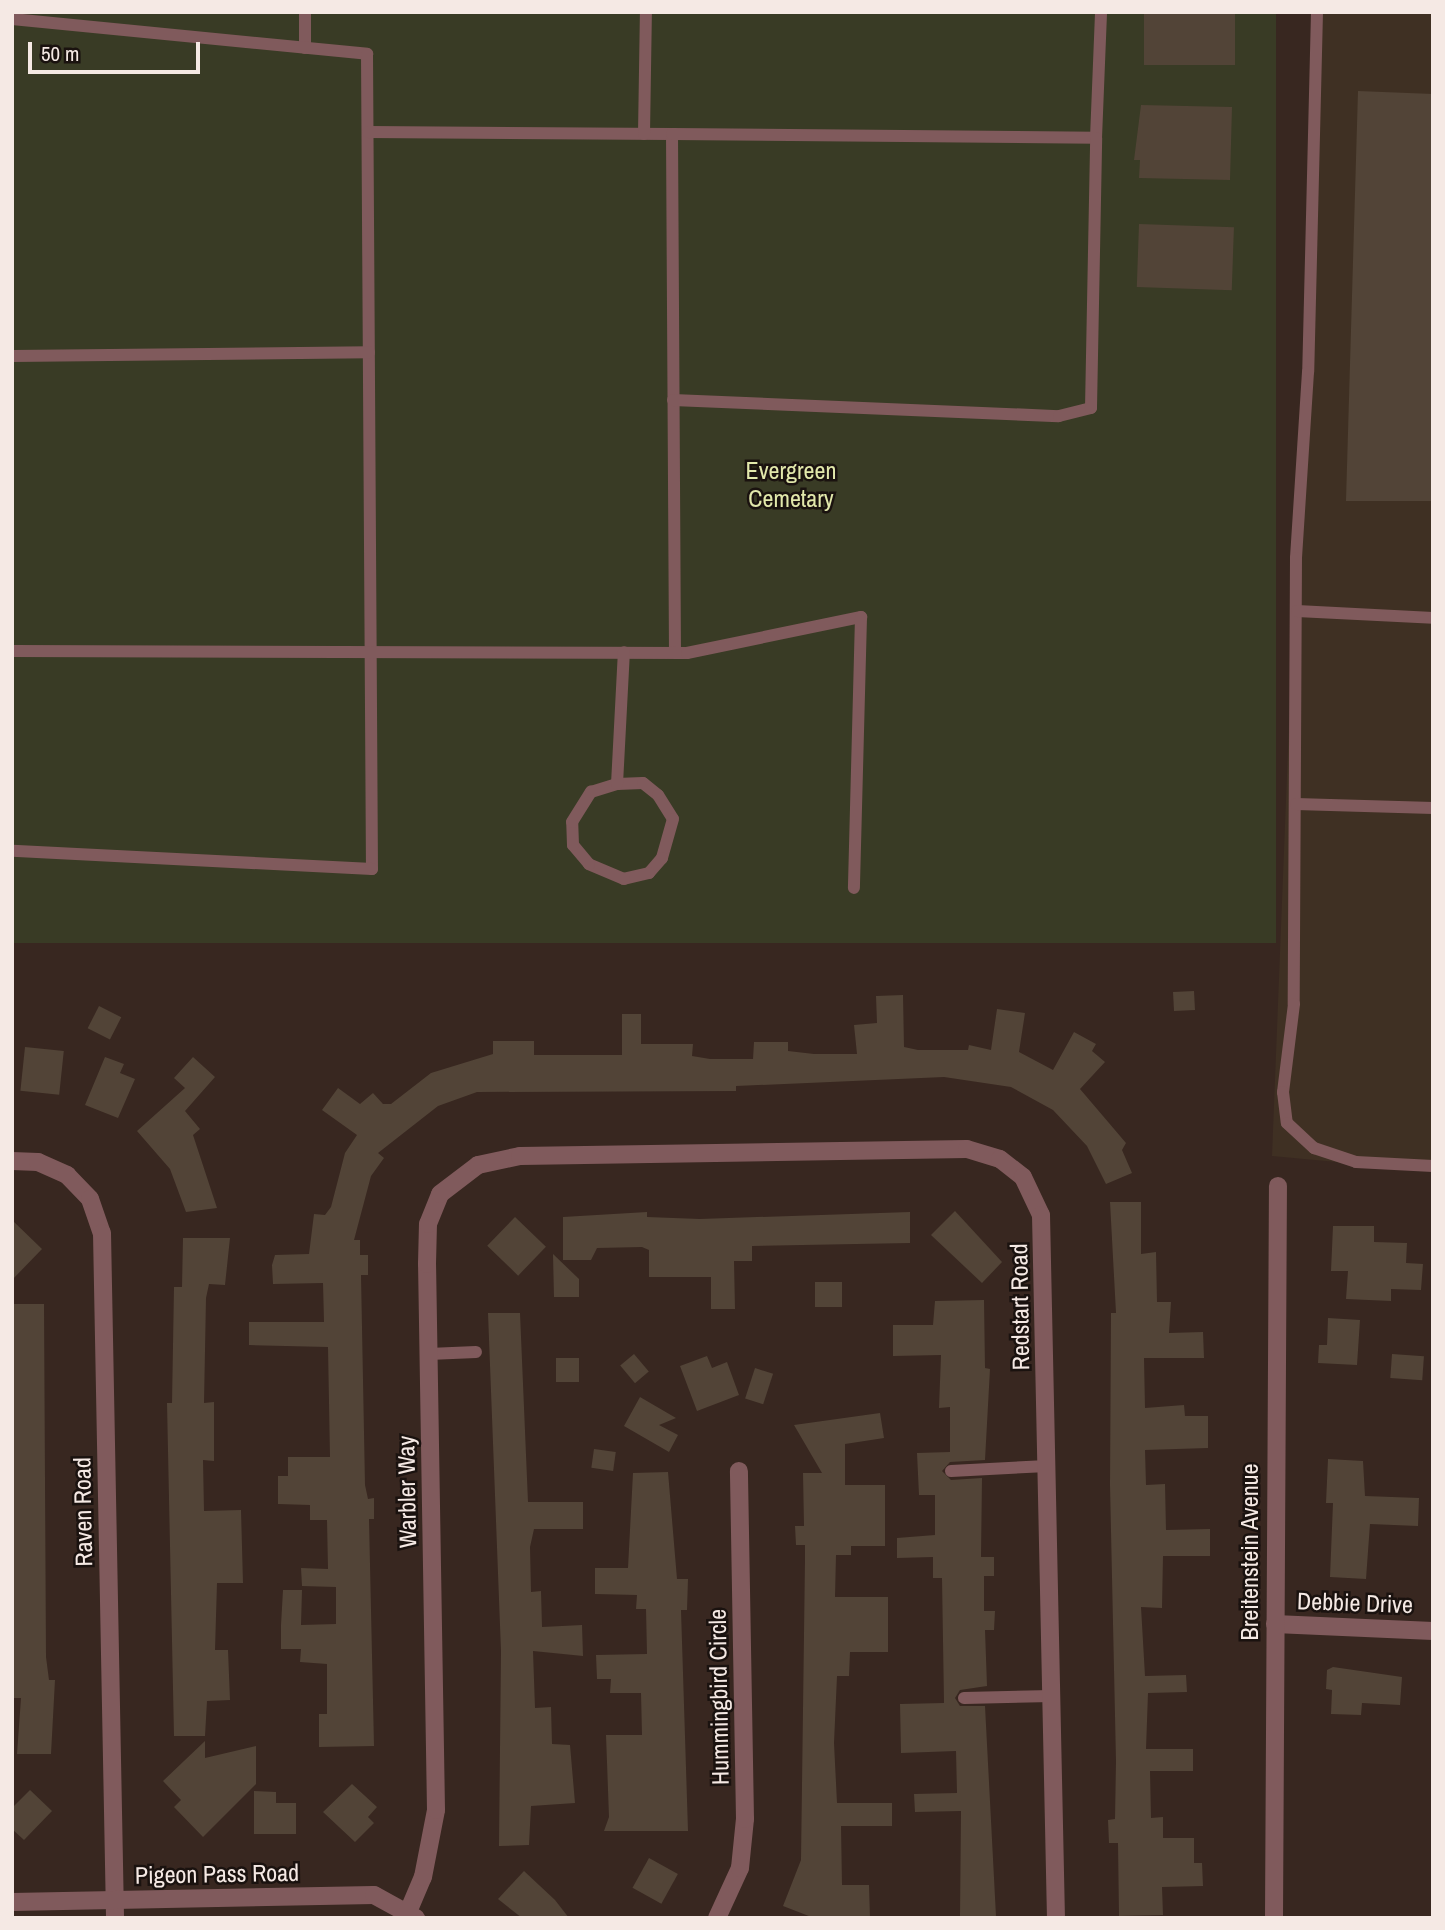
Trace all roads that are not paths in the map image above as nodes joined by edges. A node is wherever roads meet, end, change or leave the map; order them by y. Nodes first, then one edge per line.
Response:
1 (304, 12) edge
2 (646, 12) edge
3 (1101, 12) edge
4 (1317, 12) edge
5 (12, 19) edge
6 (305, 48) junction
7 (368, 132) junction
8 (644, 134) junction
9 (672, 134) junction
10 (1096, 138) junction
11 (369, 352) junction
12 (12, 356) edge
13 (673, 400) junction
14 (1297, 611) junction
15 (1433, 618) edge
16 (371, 648) junction
17 (12, 651) edge
18 (624, 652) junction
19 (675, 652) junction
20 (617, 784) junction
21 (1296, 804) junction
22 (1433, 808) edge
23 (12, 851) edge
24 (854, 888) dead end
25 (554, 1155) joint
26 (12, 1161) edge
27 (1433, 1166) edge
28 (1278, 1186) dead end
29 (476, 1352) dead end
30 (429, 1354) junction
31 (1047, 1466) junction
32 (739, 1471) dead end
33 (951, 1471) dead end
34 (1276, 1624) junction
35 (1433, 1631) edge
36 (1052, 1696) junction
37 (964, 1698) dead end
38 (12, 1902) edge
39 (115, 1909) edge
40 (412, 1915) edge
41 (717, 1918) edge
42 (1056, 1918) edge
43 (1274, 1918) edge

1 - 6 lane
2 - 8 lane
3 - 10 lane
4 - 14 lane
5 - 6 lane
6 - 7 lane
7 - 8 lane
7 - 11 lane
8 - 9 lane
9 - 10 lane
9 - 13 lane
10 - 13 lane
11 - 12 lane
11 - 16 lane
13 - 19 lane
14 - 15 lane
14 - 21 lane
16 - 17 lane
16 - 18 lane
16 - 23 lane
18 - 19 lane
18 - 20 lane
19 - 24 lane
20 - 20 lane
21 - 22 lane
21 - 27 lane
25 - 30 street, Warbler Way
25 - 31 street, Redstart Road
26 - 39 street, Raven Road
28 - 34 street, Breitenstein Avenue
29 - 30 lane
30 - 40 street, Warbler Way
31 - 33 lane
31 - 36 street, Redstart Road
32 - 41 street, Hummingbird Circle
34 - 35 street, Debbie Drive
34 - 43 street, Breitenstein Avenue
36 - 37 lane
36 - 42 street, Redstart Road
38 - 39 street, Pigeon Pass Road
39 - 40 street, Pigeon Pass Road

